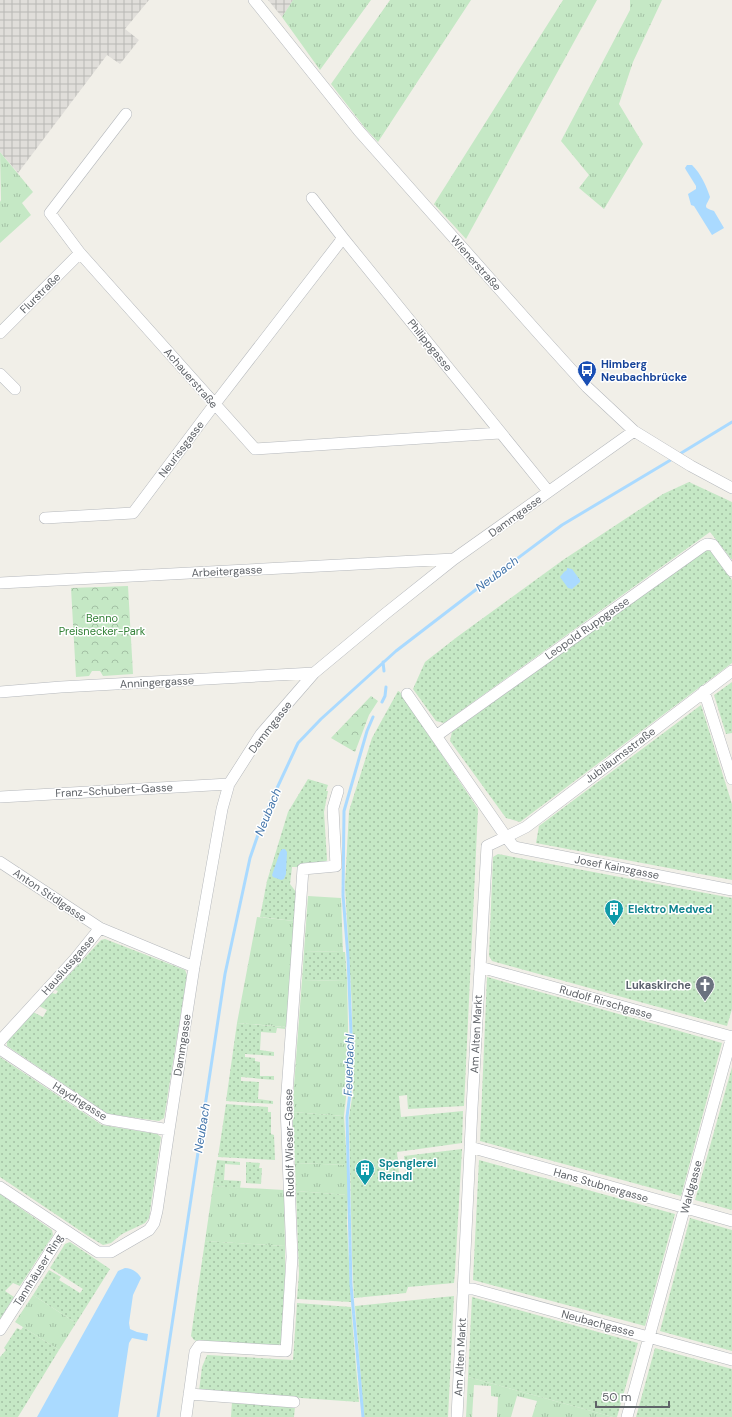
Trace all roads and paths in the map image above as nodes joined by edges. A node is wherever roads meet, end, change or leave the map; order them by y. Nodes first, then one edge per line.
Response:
1 (254, 0) edge
2 (126, 114) dead end
3 (312, 198) dead end
4 (343, 238) junction
5 (80, 253) junction
6 (0, 333) edge
7 (0, 374) edge
8 (15, 390) dead end
9 (214, 405) junction
10 (634, 431) junction
11 (500, 433) junction
12 (732, 488) edge
13 (548, 491) junction
14 (44, 518) dead end
15 (454, 559) junction
16 (732, 571) edge
17 (0, 584) edge
18 (732, 671) edge
19 (314, 673) junction
20 (704, 691) junction
21 (0, 692) edge
22 (408, 694) dead end
23 (436, 736) junction
24 (732, 779) edge
25 (229, 784) junction
26 (338, 791) dead end
27 (0, 797) edge
28 (506, 837) junction
29 (0, 862) edge
30 (732, 890) edge
31 (100, 928) junction
32 (194, 967) junction
33 (480, 967) junction
34 (732, 1037) edge
35 (0, 1041) edge
36 (0, 1049) edge
37 (168, 1130) junction
38 (470, 1147) junction
39 (0, 1187) edge
40 (158, 1202) joint
41 (685, 1208) junction
42 (732, 1222) edge
43 (64, 1230) junction
44 (463, 1289) junction
45 (0, 1330) edge
46 (649, 1337) junction
47 (732, 1360) edge
48 (190, 1388) junction
49 (294, 1402) dead end
50 (186, 1417) edge
51 (457, 1417) edge
52 (627, 1417) edge

1 - 10 street, Wienerstraße
2 - 5 street, Achauerstraße
3 - 4 street, Philippgasse
4 - 9 street, Neurissgasse
4 - 11 street, Philippgasse
5 - 6 street, Flurstraße
5 - 9 street, Achauerstraße
7 - 8 street
9 - 11 street, Achauerstraße
9 - 14 street, Neurissgasse
10 - 12 street, Wienerstraße
10 - 13 street, Dammgasse
11 - 13 street, Philippgasse
13 - 15 street, Dammgasse
15 - 17 street, Arbeitergasse
15 - 19 street, Dammgasse
16 - 23 street, Leopold Ruppgasse
18 - 20 street, Jubiläumsstraße
19 - 21 street, Anningergasse
19 - 25 street, Dammgasse
20 - 24 street
20 - 28 street, Jubiläumsstraße
22 - 23 street
23 - 28 street
25 - 27 street, Franz-Schubert-Gasse
25 - 32 street, Dammgasse
26 - 48 street, Rudolf Wieser-Gasse
28 - 30 street, Josef Kainzgasse
28 - 33 street, Am Alten Markt
29 - 31 street, Anton Stidlgasse
31 - 32 street, Hauslussgasse
31 - 35 street, Hauslussgasse
32 - 37 street, Dammgasse
33 - 34 street, Rudolf Rirschgasse
33 - 38 street, Am Alten Markt
34 - 41 street, Waldgasse
36 - 37 street, Haydngasse
37 - 40 street, Dammgasse
38 - 41 street, Hans Stubnergasse
38 - 44 street, Am Alten Markt
39 - 43 street, Tannhäuser Ring
40 - 43 street, Tannhäuser Ring
41 - 42 street, Hans Stubnergasse
41 - 46 street, Waldgasse
43 - 45 street, Tannhäuser Ring
44 - 46 street, Neubachgasse
44 - 51 street, Am Alten Markt
46 - 47 street, Neubachgasse
46 - 52 street, Waldgasse
48 - 49 street
48 - 50 street

